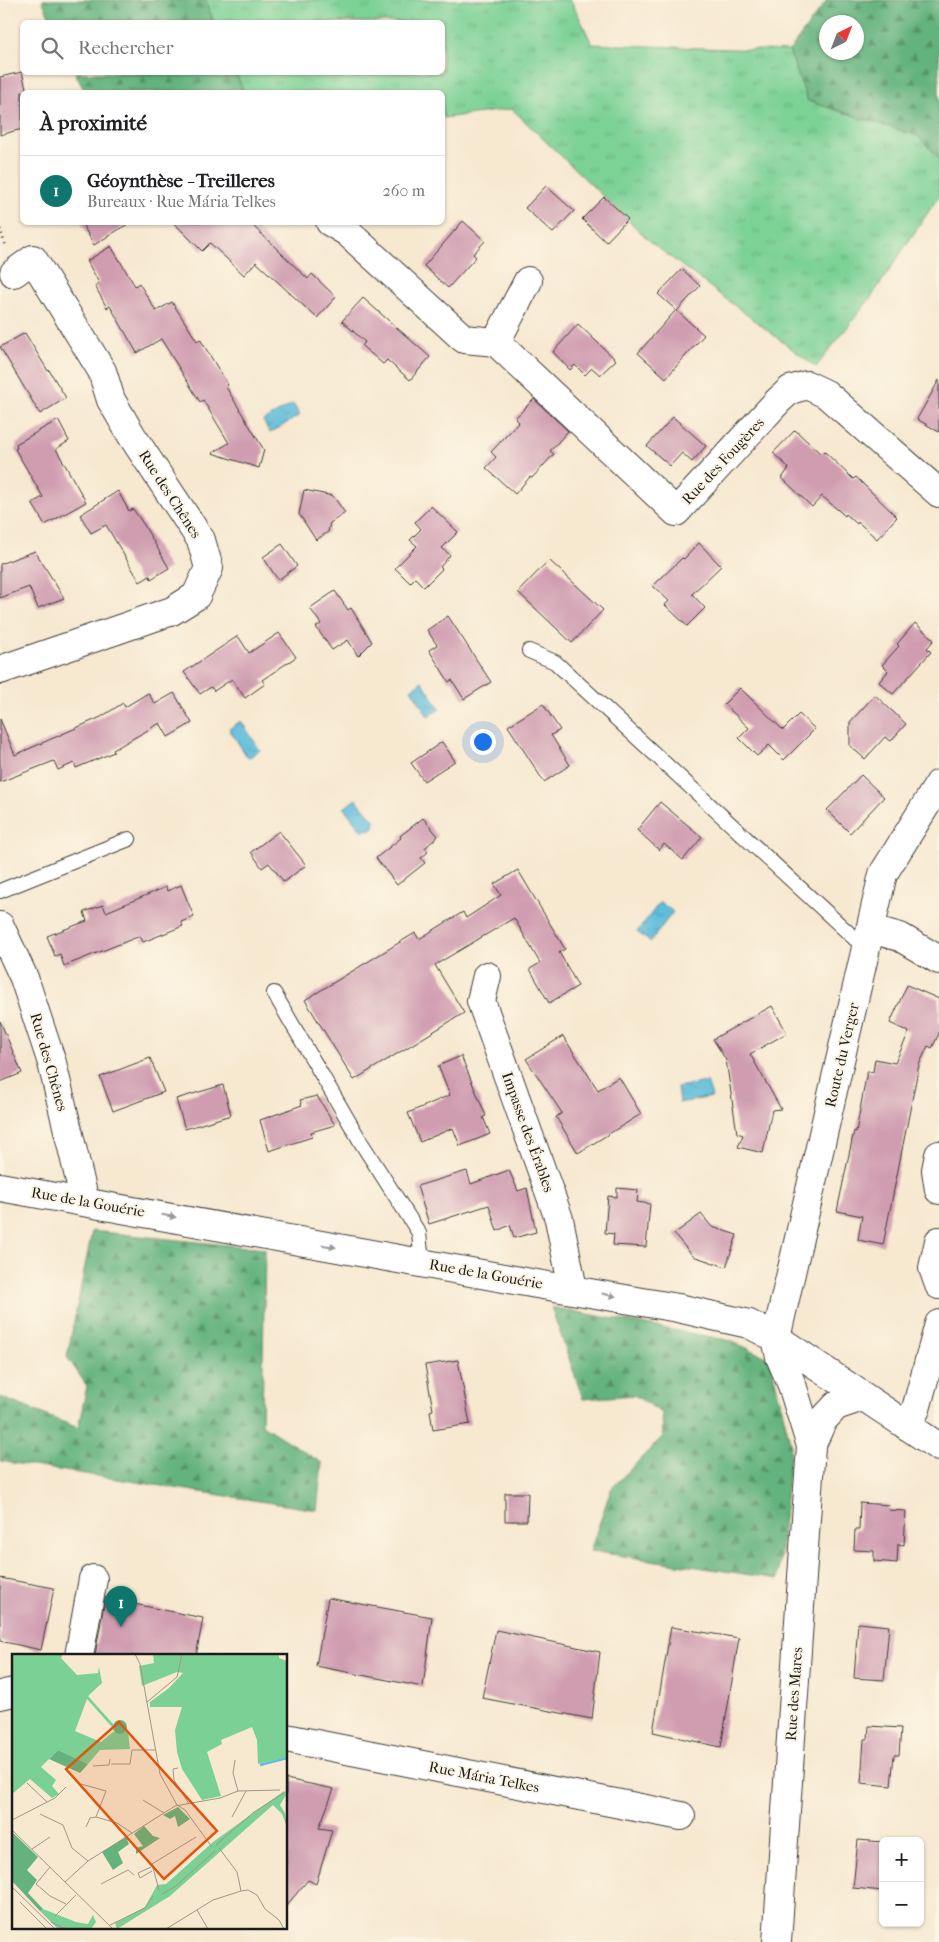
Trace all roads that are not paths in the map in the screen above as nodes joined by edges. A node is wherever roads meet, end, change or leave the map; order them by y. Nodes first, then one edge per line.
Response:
1 (335, 225) edge
2 (14, 273) dead end
3 (528, 281) dead end
4 (496, 342) junction
5 (939, 493) edge
6 (529, 651) dead end
7 (0, 670) edge
8 (939, 784) edge
9 (129, 839) dead end
10 (0, 891) edge
11 (0, 926) edge
12 (868, 939) junction
13 (939, 960) edge
14 (487, 976) dead end
15 (274, 993) dead end
16 (939, 1156) edge
17 (0, 1187) edge
18 (939, 1190) edge
19 (86, 1202) junction
20 (939, 1242) edge
21 (422, 1263) junction
22 (939, 1285) edge
23 (574, 1288) junction
24 (939, 1324) edge
25 (776, 1338) junction
26 (862, 1397) junction
27 (907, 1426) junction
28 (811, 1446) junction
29 (939, 1446) edge
30 (93, 1579) dead end
31 (79, 1654) edge
32 (288, 1738) edge
33 (681, 1816) dead end
34 (777, 1942) edge

1 - 4 street
2 - 7 street, Rue des Chênes
3 - 4 street
4 - 5 street, Rue des Fougères
6 - 12 lane
8 - 12 street, Route du Verger
9 - 10 lane
11 - 19 street, Rue des Chênes
12 - 13 street
12 - 25 street, Route du Verger
14 - 23 street, Impasse des Érables
15 - 21 lane
16 - 18 street
17 - 19 street, Rue de la Gouérie
19 -> 21 street, Rue de la Gouérie
20 - 22 street
21 - 23 street, Rue de la Gouérie
23 -> 25 street, Rue de la Gouérie
24 - 27 street
25 - 26 street, Rue de la Gouérie
25 - 28 street, Rue des Mares
26 - 27 street, Rue de la Gouérie
26 - 28 street, Rue des Mares
27 - 29 street, Rue de la Gouérie
28 - 34 street, Rue des Mares
30 - 31 street
32 - 33 street, Rue Mária Telkes

